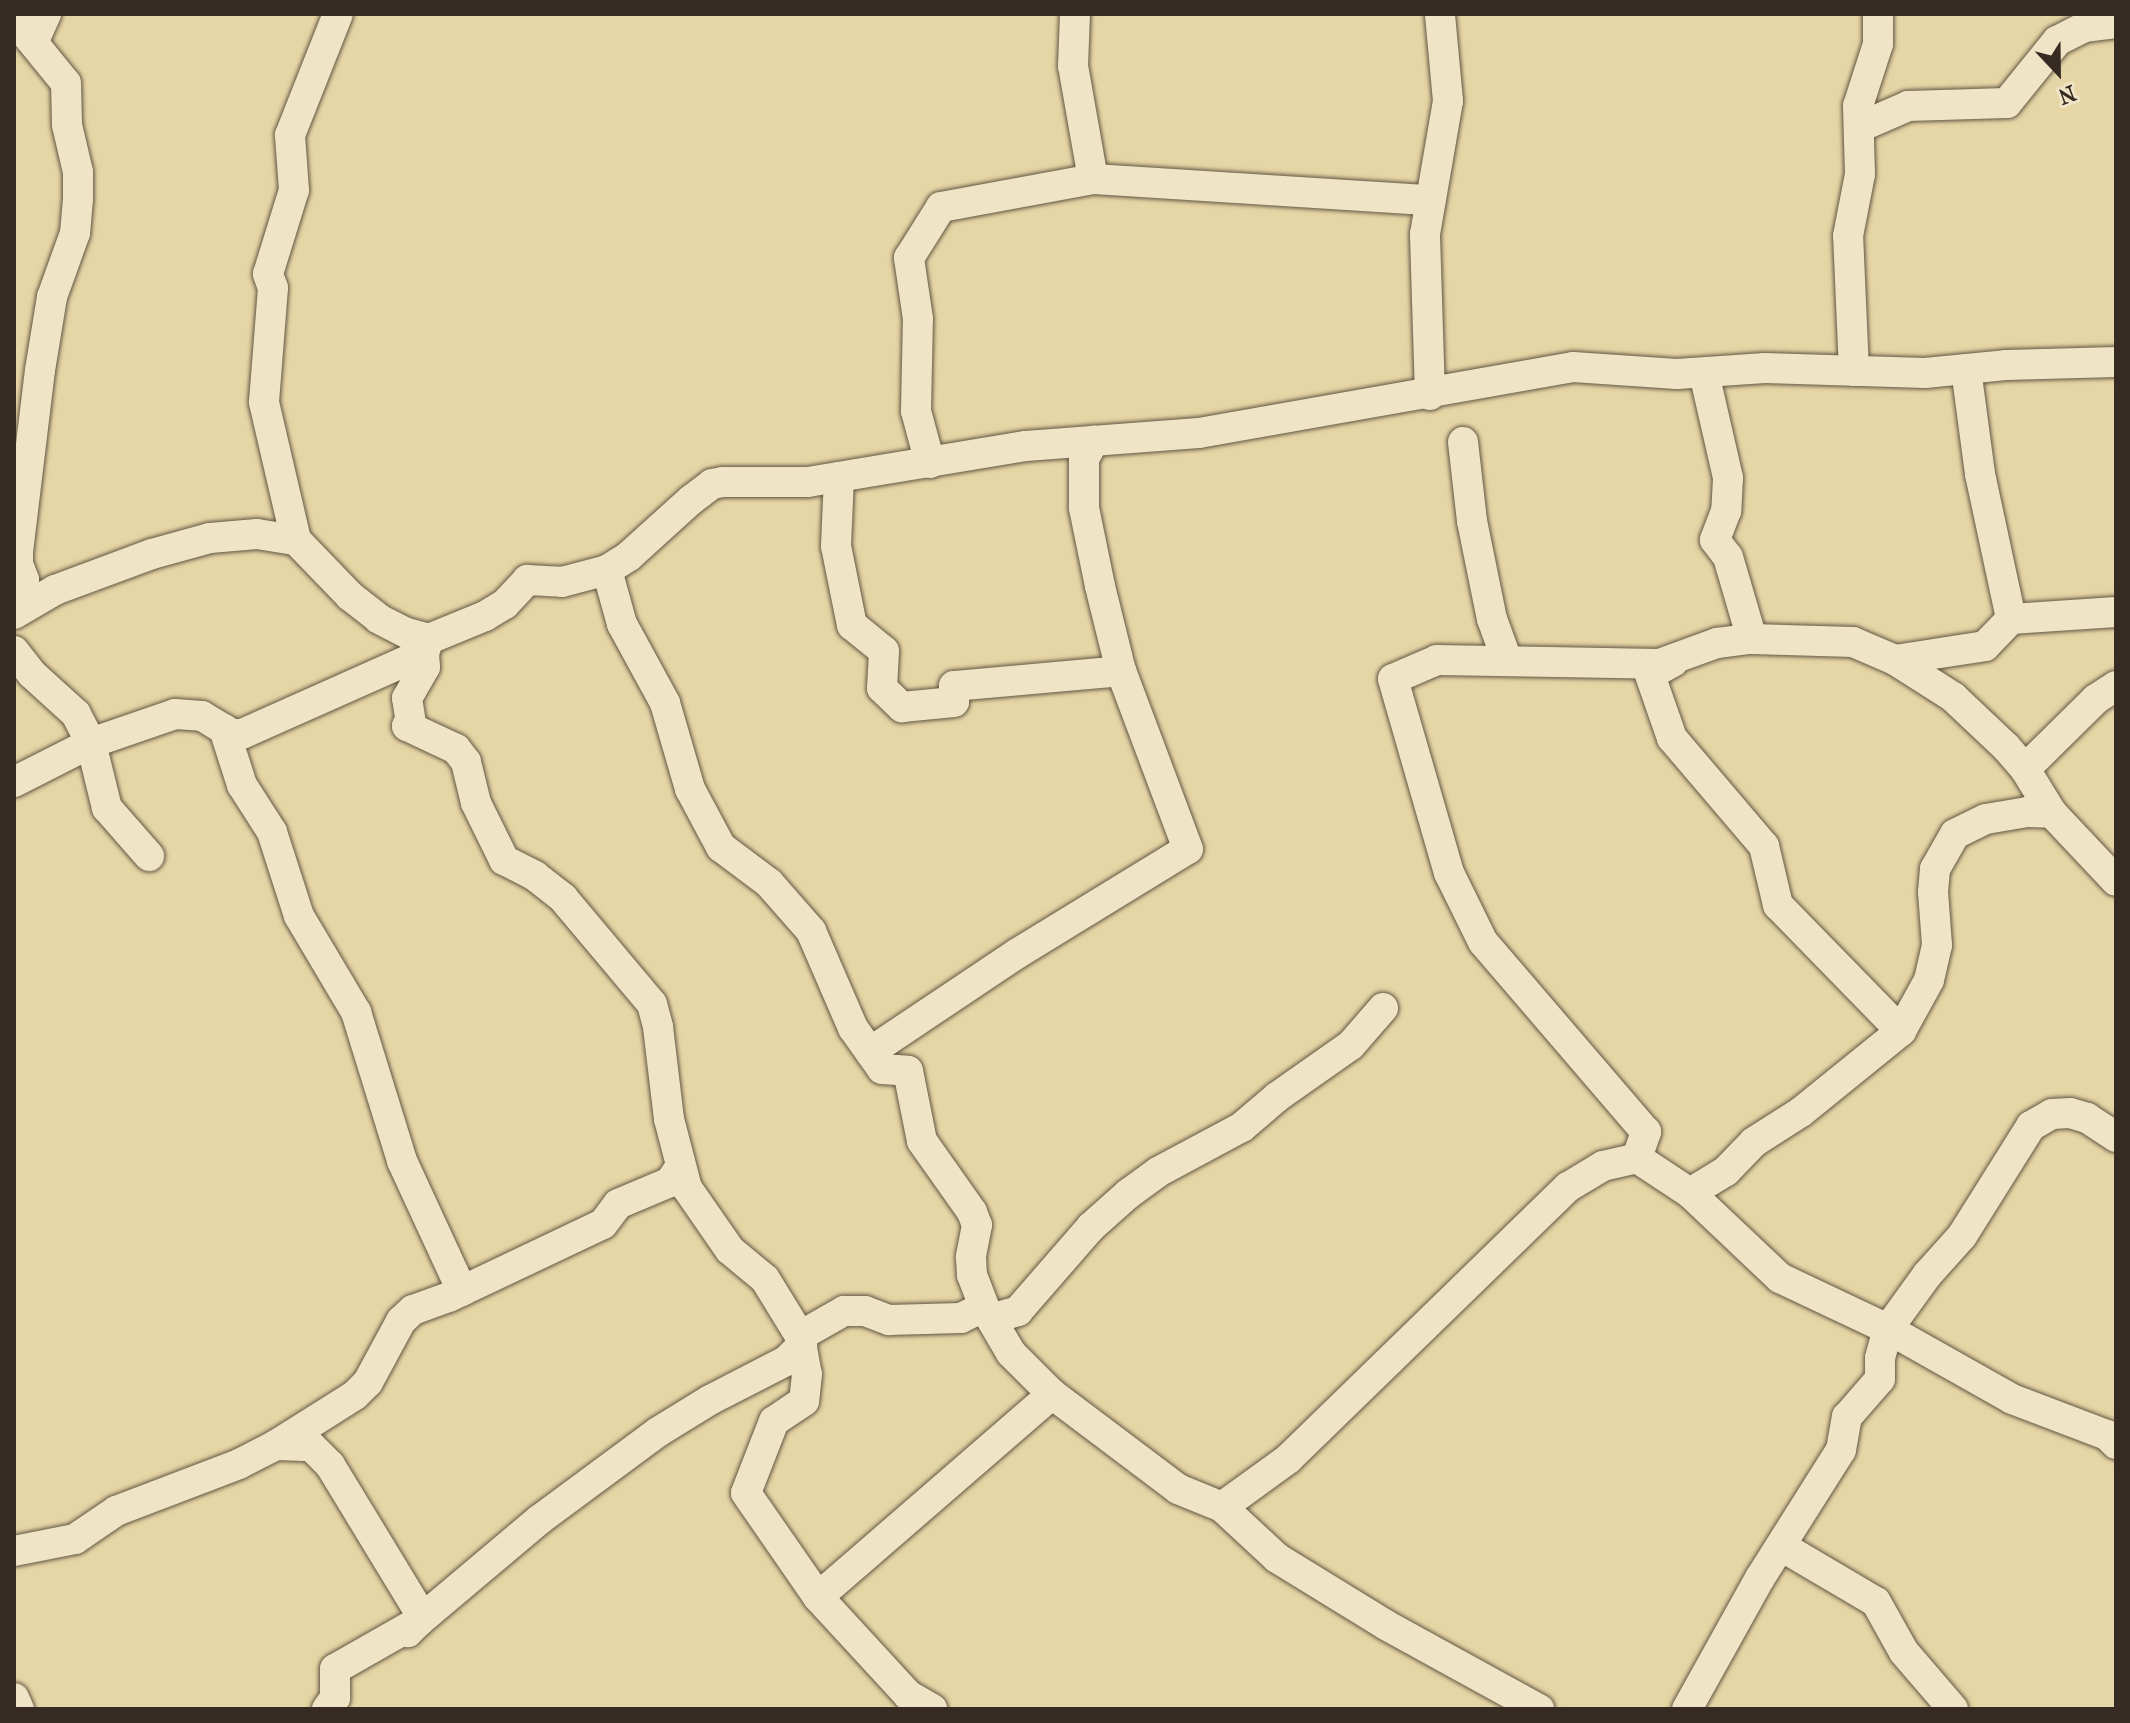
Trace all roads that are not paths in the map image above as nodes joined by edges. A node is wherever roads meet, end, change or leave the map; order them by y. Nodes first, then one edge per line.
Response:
1 (338, 14) edge
2 (1075, 14) edge
3 (1878, 14) edge
4 (1434, 17) edge
5 (2116, 23) edge
6 (30, 24) edge
7 (1860, 127) junction
8 (1093, 179) junction
9 (1430, 200) junction
10 (2116, 362) edge
11 (1966, 369) junction
12 (1854, 371) junction
13 (1704, 373) junction
14 (1430, 395) junction
15 (24, 411) edge
16 (1094, 440) junction
17 (1463, 442) dead end
18 (930, 463) junction
19 (839, 477) junction
20 (296, 540) junction
21 (607, 570) junction
22 (24, 580) junction
23 (55, 590) junction
24 (16, 612) edge
25 (2116, 612) edge
26 (2011, 619) junction
27 (1752, 639) junction
28 (427, 646) junction
29 (14, 651) edge
30 (1895, 660) junction
31 (1511, 661) junction
32 (1673, 662) junction
33 (1121, 671) junction
34 (2116, 686) edge
35 (224, 729) junction
36 (91, 743) junction
37 (2025, 769) junction
38 (14, 782) edge
39 (2052, 813) junction
40 (149, 856) dead end
41 (2116, 881) edge
42 (1383, 1008) dead end
43 (1901, 1031) junction
44 (870, 1052) junction
45 (2116, 1137) edge
46 (1637, 1158) junction
47 (679, 1179) junction
48 (1690, 1193) junction
49 (462, 1291) junction
50 (1029, 1301) junction
51 (989, 1313) junction
52 (1888, 1329) junction
53 (805, 1335) junction
54 (1011, 1353) junction
55 (1052, 1394) junction
56 (313, 1434) junction
57 (2116, 1444) edge
58 (1222, 1507) junction
59 (1781, 1546) junction
60 (14, 1551) edge
61 (818, 1597) junction
62 (419, 1621) junction
63 (395, 1645) dead end
64 (14, 1698) edge
65 (19, 1709) edge
66 (327, 1709) edge
67 (932, 1709) edge
68 (1539, 1709) edge
69 (1687, 1709) edge
70 (1953, 1709) edge

1 - 20 street
2 - 8 street
3 - 7 street
4 - 9 street
5 - 7 street
6 - 15 street
7 - 12 street
8 - 9 street
8 - 18 street
9 - 14 street
10 - 11 street
11 - 12 street
11 - 26 street
12 - 13 street
13 - 14 street
13 - 27 street
14 - 16 street
15 - 22 street
16 - 18 street
16 - 33 street
17 - 31 street
18 - 19 street
19 - 21 street
19 - 33 street
20 - 23 street
20 - 28 street
21 - 28 street
21 - 44 street
22 - 23 street
22 - 24 street
23 - 24 street
25 - 26 street
26 - 30 street
27 - 30 street
27 - 32 street
28 - 35 street
28 - 47 street
29 - 36 street
30 - 37 street
31 - 32 street
31 - 46 street
32 - 43 street
33 - 44 street
34 - 37 street
35 - 36 street
35 - 49 street
36 - 38 street
36 - 40 street
37 - 39 street
39 - 41 street
39 - 43 street
42 - 50 street
43 - 48 street
44 - 51 street
45 - 52 street
46 - 48 street
46 - 58 street
47 - 49 street
47 - 53 street
48 - 52 street
49 - 56 street
50 - 51 street
50 - 54 street
51 - 53 street
51 - 54 street
52 - 57 street
52 - 59 street
53 - 61 street
53 - 62 street
54 - 55 street
55 - 58 street
55 - 61 street
56 - 60 street
56 - 62 street
58 - 68 street
59 - 69 street
59 - 70 street
61 - 67 street
62 - 63 street
62 - 66 street
64 - 65 street

